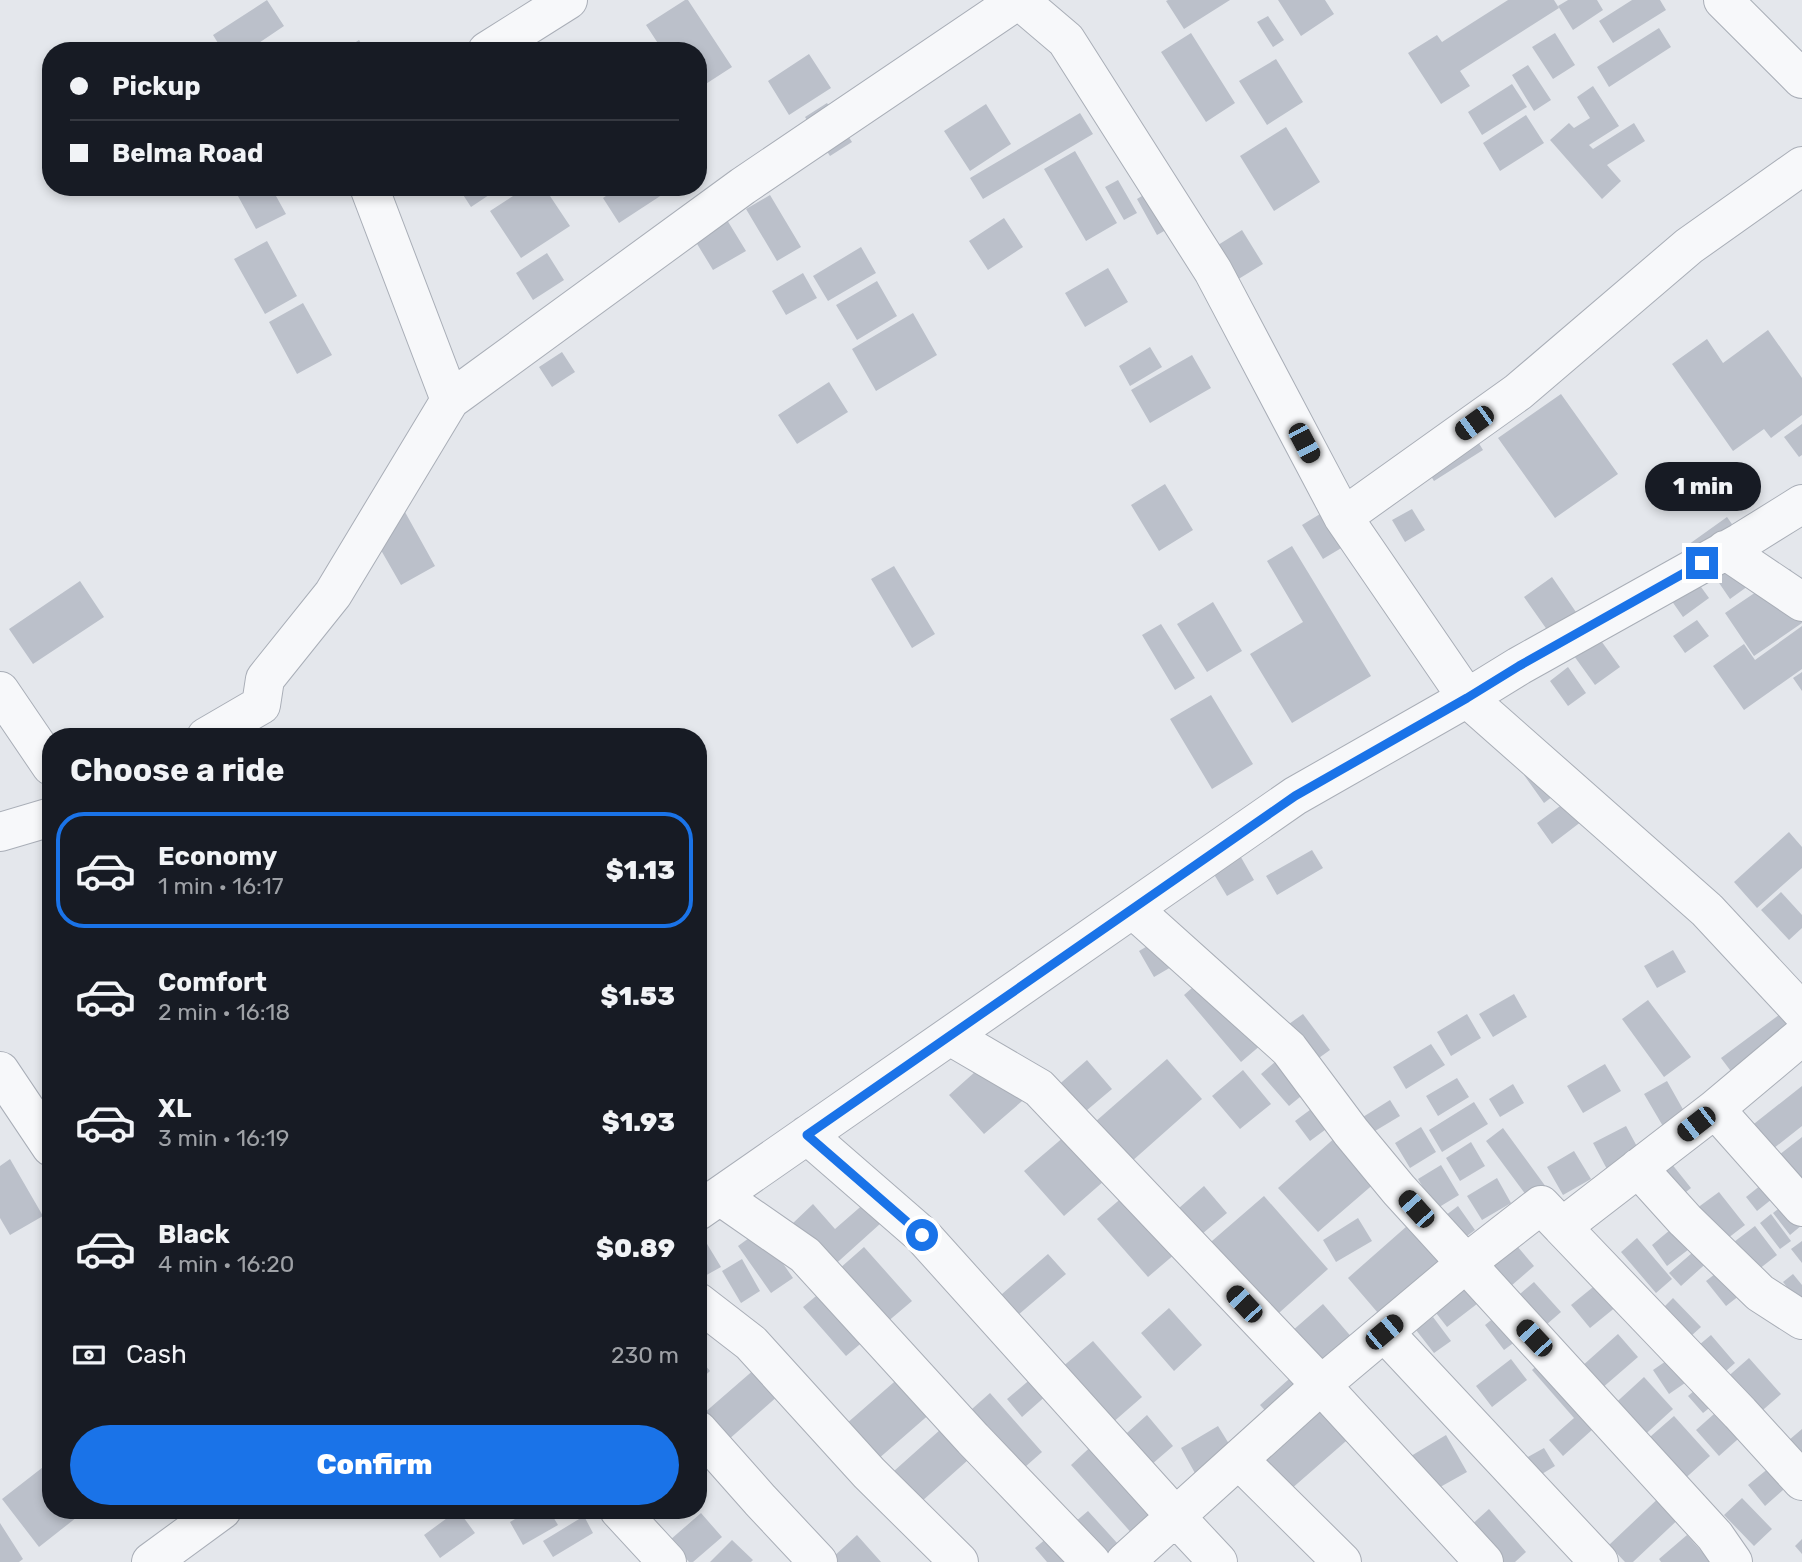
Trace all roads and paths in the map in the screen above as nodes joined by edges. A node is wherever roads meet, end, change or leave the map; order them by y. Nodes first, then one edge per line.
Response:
1 (568, 0) edge
2 (1018, 0) edge
3 (1723, 0) edge
4 (501, 42) edge
5 (1802, 79) edge
6 (1802, 166) edge
7 (372, 196) edge
8 (450, 400) junction
9 (1802, 504) edge
10 (1343, 517) junction
11 (1725, 550) junction
12 (1802, 602) edge
13 (0, 691) edge
14 (1467, 698) junction
15 (221, 728) edge
16 (42, 752) edge
17 (42, 820) edge
18 (0, 832) edge
19 (1133, 909) junction
20 (1802, 1012) edge
21 (950, 1036) junction
22 (1802, 1036) edge
23 (0, 1071) edge
24 (1715, 1109) junction
25 (42, 1134) edge
26 (807, 1135) junction
27 (1638, 1168) junction
28 (709, 1204) edge
29 (1802, 1207) edge
30 (1562, 1227) junction
31 (1465, 1264) junction
32 (707, 1309) edge
33 (1802, 1320) edge
34 (1384, 1332) junction
35 (1321, 1385) junction
36 (707, 1440) edge
37 (1239, 1460) junction
38 (1802, 1481) edge
39 (1175, 1517) junction
40 (212, 1519) edge
41 (627, 1519) edge
42 (173, 1556) edge
43 (667, 1562) edge
44 (818, 1562) edge
45 (959, 1562) edge
46 (1091, 1562) edge
47 (1125, 1562) edge
48 (1219, 1562) edge
49 (1342, 1562) edge
50 (1484, 1562) edge
51 (1599, 1562) edge
52 (1733, 1562) edge

1 - 4 street
2 - 8 street
2 - 10 street
3 - 5 street
6 - 10 street
7 - 8 street
8 - 15 street
9 - 11 street
10 - 14 street
11 - 12 street
11 - 14 street
13 - 16 street
14 - 19 street
14 - 20 street
17 - 18 street
19 - 21 street
19 - 31 street
21 - 26 street
21 - 35 street
22 - 24 street
23 - 25 street
24 - 27 street
24 - 29 street
26 - 28 street
26 - 39 street
27 - 30 street
27 - 33 street
28 - 46 street
30 - 31 street
30 - 38 street
31 - 34 street
31 - 52 street
32 - 45 street
34 - 35 street
34 - 51 street
35 - 37 street
35 - 50 street
36 - 44 street
37 - 39 street
37 - 49 street
39 - 47 street
39 - 48 street
40 - 42 street
41 - 43 street

